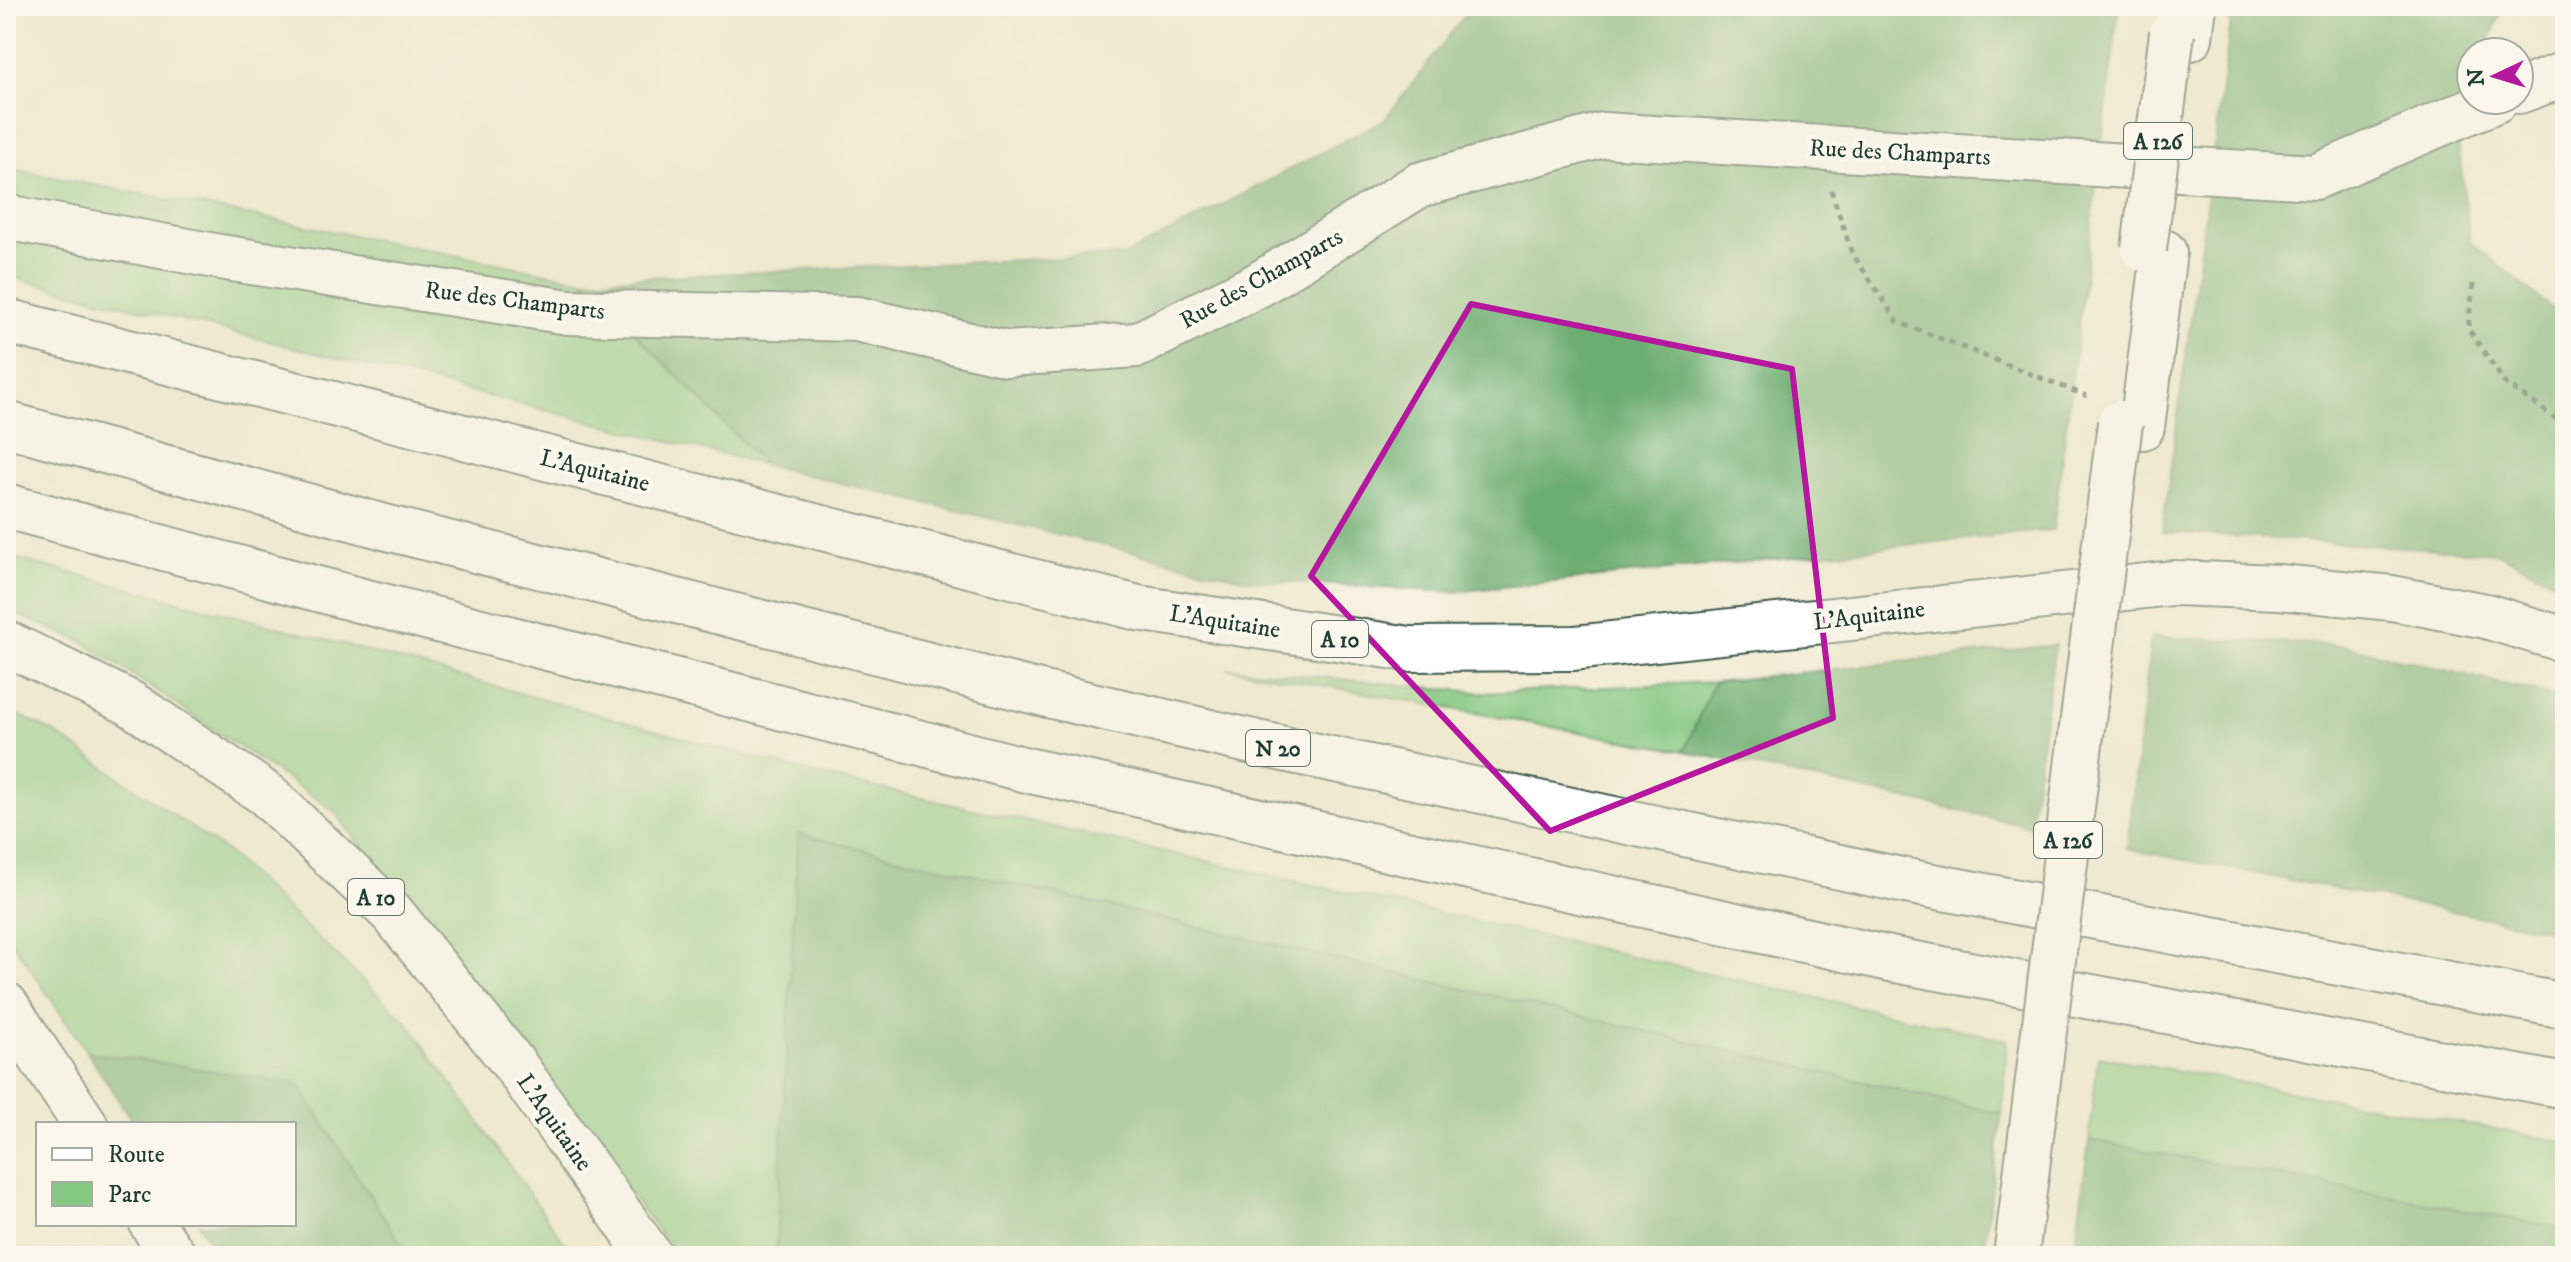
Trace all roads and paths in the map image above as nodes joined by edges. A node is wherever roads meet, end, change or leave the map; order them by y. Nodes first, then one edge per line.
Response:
1 (2183, 21) edge
2 (2565, 74) edge
3 (2535, 85) edge
4 (2458, 116) edge
5 (1818, 147) junction
6 (6, 217) edge
7 (2473, 284) dead end
8 (6, 321) edge
9 (2087, 396) dead end
10 (6, 424) edge
11 (2131, 425) junction
12 (2565, 425) edge
13 (6, 506) edge
14 (2565, 640) edge
15 (6, 643) edge
16 (6, 1005) edge
17 (2565, 1006) edge
18 (2565, 1086) edge
19 (84, 1122) edge
20 (153, 1226) edge
21 (174, 1256) edge
22 (650, 1256) edge
23 (2016, 1256) edge
24 (2038, 1256) edge

1 - 11 main road, A 126
2 - 3 main road
4 - 5 main road, Rue des Champarts
5 - 6 main road, Rue des Champarts
5 - 9 path
7 - 12 path
8 - 14 main road, L'Aquitaine / A 10
10 - 17 main road, N 20
11 - 23 main road, A 126, bridge
11 - 24 main road, A 126
13 - 18 main road
15 - 22 main road, L'Aquitaine / A 10
16 - 19 main road
20 - 21 main road

